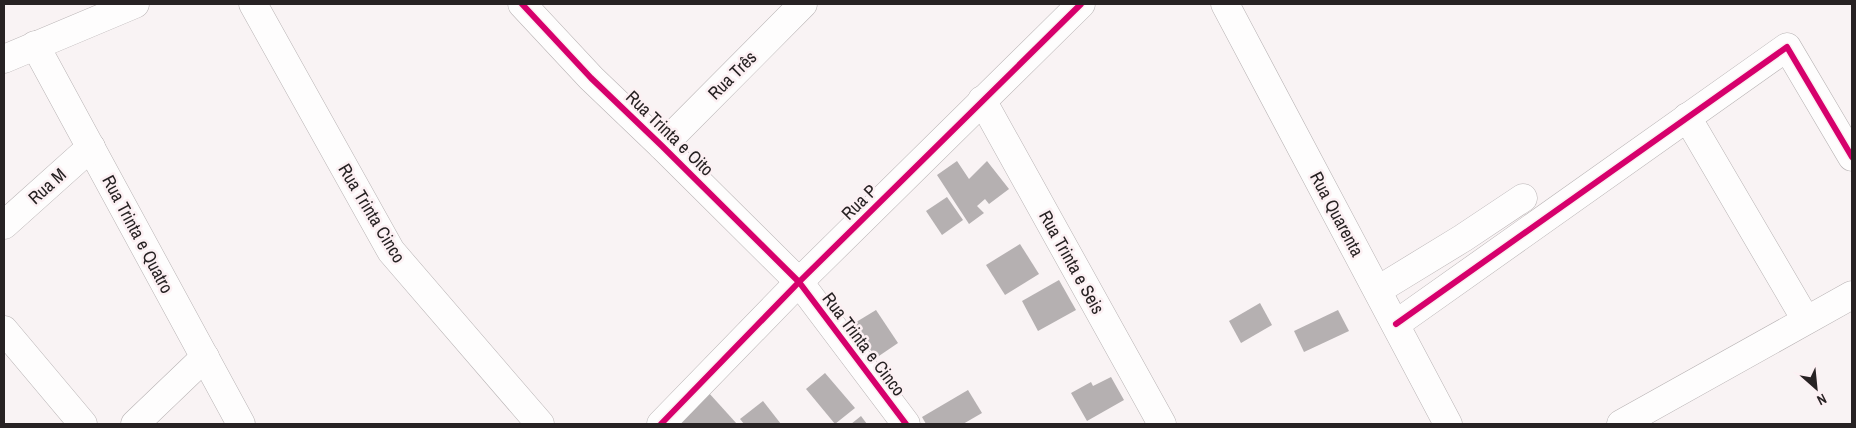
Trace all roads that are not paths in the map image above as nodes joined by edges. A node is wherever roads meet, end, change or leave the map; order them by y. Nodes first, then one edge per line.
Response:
1 (135, 4) edge
2 (253, 4) edge
3 (803, 4) edge
4 (1081, 4) edge
5 (1225, 4) edge
6 (526, 5) edge
7 (35, 45) junction
8 (4, 59) edge
9 (982, 100) junction
10 (1687, 117) junction
11 (662, 146) junction
12 (91, 147) junction
13 (1852, 157) edge
14 (1523, 198) dead end
15 (4, 225) edge
16 (799, 282) junction
17 (1378, 290) junction
18 (1852, 295) edge
19 (1806, 320) junction
20 (1396, 324) junction
21 (4, 330) edge
22 (205, 357) junction
23 (83, 424) edge
24 (135, 424) edge
25 (241, 424) edge
26 (540, 424) edge
27 (661, 424) edge
28 (906, 424) edge
29 (1162, 424) edge
30 (1448, 424) edge
31 (1622, 424) edge

1 - 7 street
2 - 26 street, Rua Trinta Cinco
3 - 11 street, Rua Três
4 - 9 street, Rua P
5 - 17 street, Rua Quarenta
6 - 11 street, Rua Trinta e Oito
7 - 8 street
7 - 12 street, Rua Trinta e Quatro
9 - 16 street, Rua P
9 - 29 street, Rua Trinta e Seis
10 - 13 street
10 - 19 street
10 - 20 street
11 - 16 street, Rua Trinta e Oito
12 - 15 street, Rua M
12 - 22 street, Rua Trinta e Quatro
14 - 17 street
16 - 27 street, Rua P
16 - 28 street, Rua Trinta e Cinco
17 - 20 street, Rua Quarenta
18 - 19 street
19 - 31 street
20 - 30 street, Rua Quarenta
21 - 23 street
22 - 24 street
22 - 25 street, Rua Trinta e Quatro

